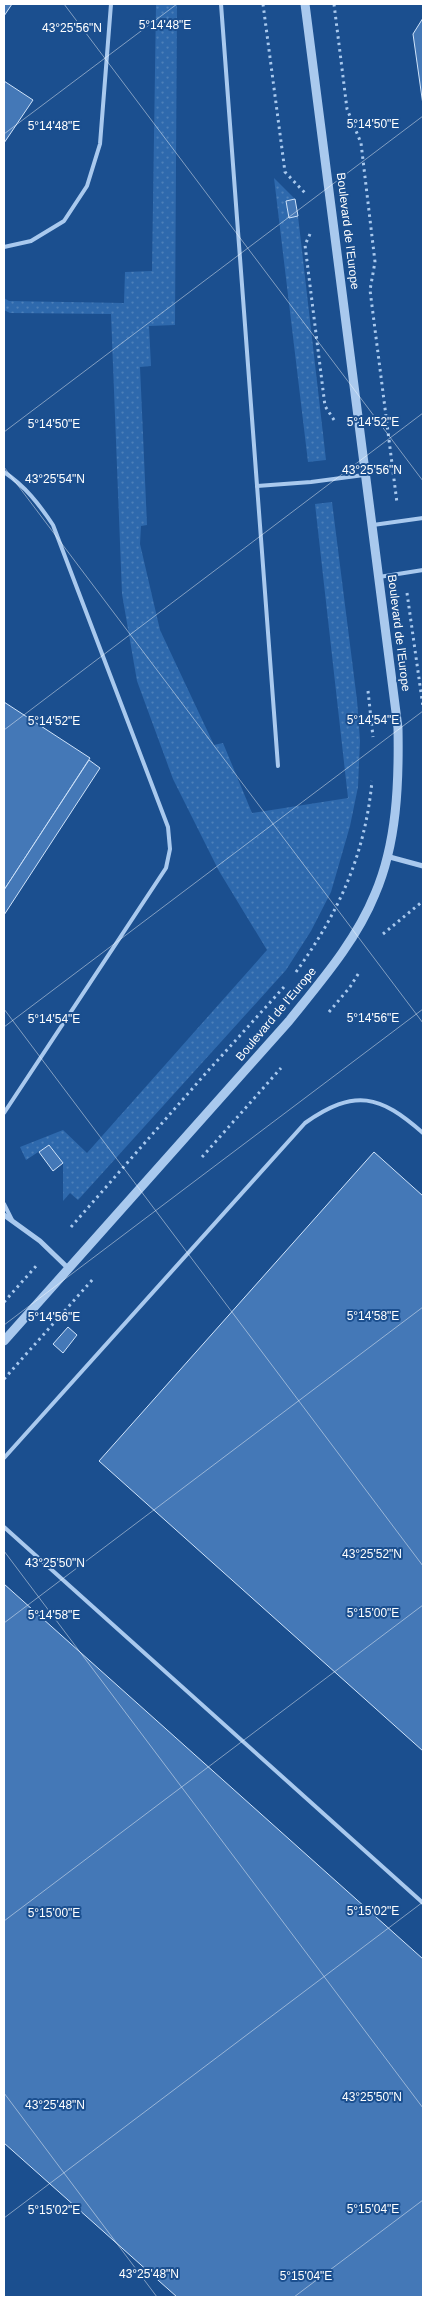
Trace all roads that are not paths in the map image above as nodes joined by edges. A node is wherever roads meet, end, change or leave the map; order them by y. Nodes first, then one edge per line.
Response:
1 (111, 4) edge
2 (221, 4) edge
3 (305, 4) edge
4 (4, 248) edge
5 (4, 472) edge
6 (366, 475) junction
7 (257, 486) junction
8 (423, 518) edge
9 (373, 524) junction
10 (423, 570) edge
11 (379, 577) junction
12 (278, 766) dead end
13 (386, 856) junction
14 (423, 866) edge
15 (4, 1113) edge
16 (423, 1133) edge
17 (4, 1204) edge
18 (4, 1215) edge
19 (12, 1220) junction
20 (68, 1268) junction
21 (4, 1341) edge
22 (4, 1458) edge
23 (4, 1527) edge
24 (423, 1903) edge

1 - 4 lane
2 - 7 lane
3 - 6 street, Boulevard de l'Europe
5 - 15 lane
6 - 7 lane
6 - 9 street, Boulevard de l'Europe
7 - 12 lane
8 - 9 lane
9 - 11 street, Boulevard de l'Europe
10 - 11 lane
11 - 13 street, Boulevard de l'Europe
13 - 14 street
13 - 20 street, Boulevard de l'Europe
16 - 22 lane
17 - 19 lane
18 - 19 street
19 - 20 street
20 - 21 street, Boulevard de l'Europe
23 - 24 lane

